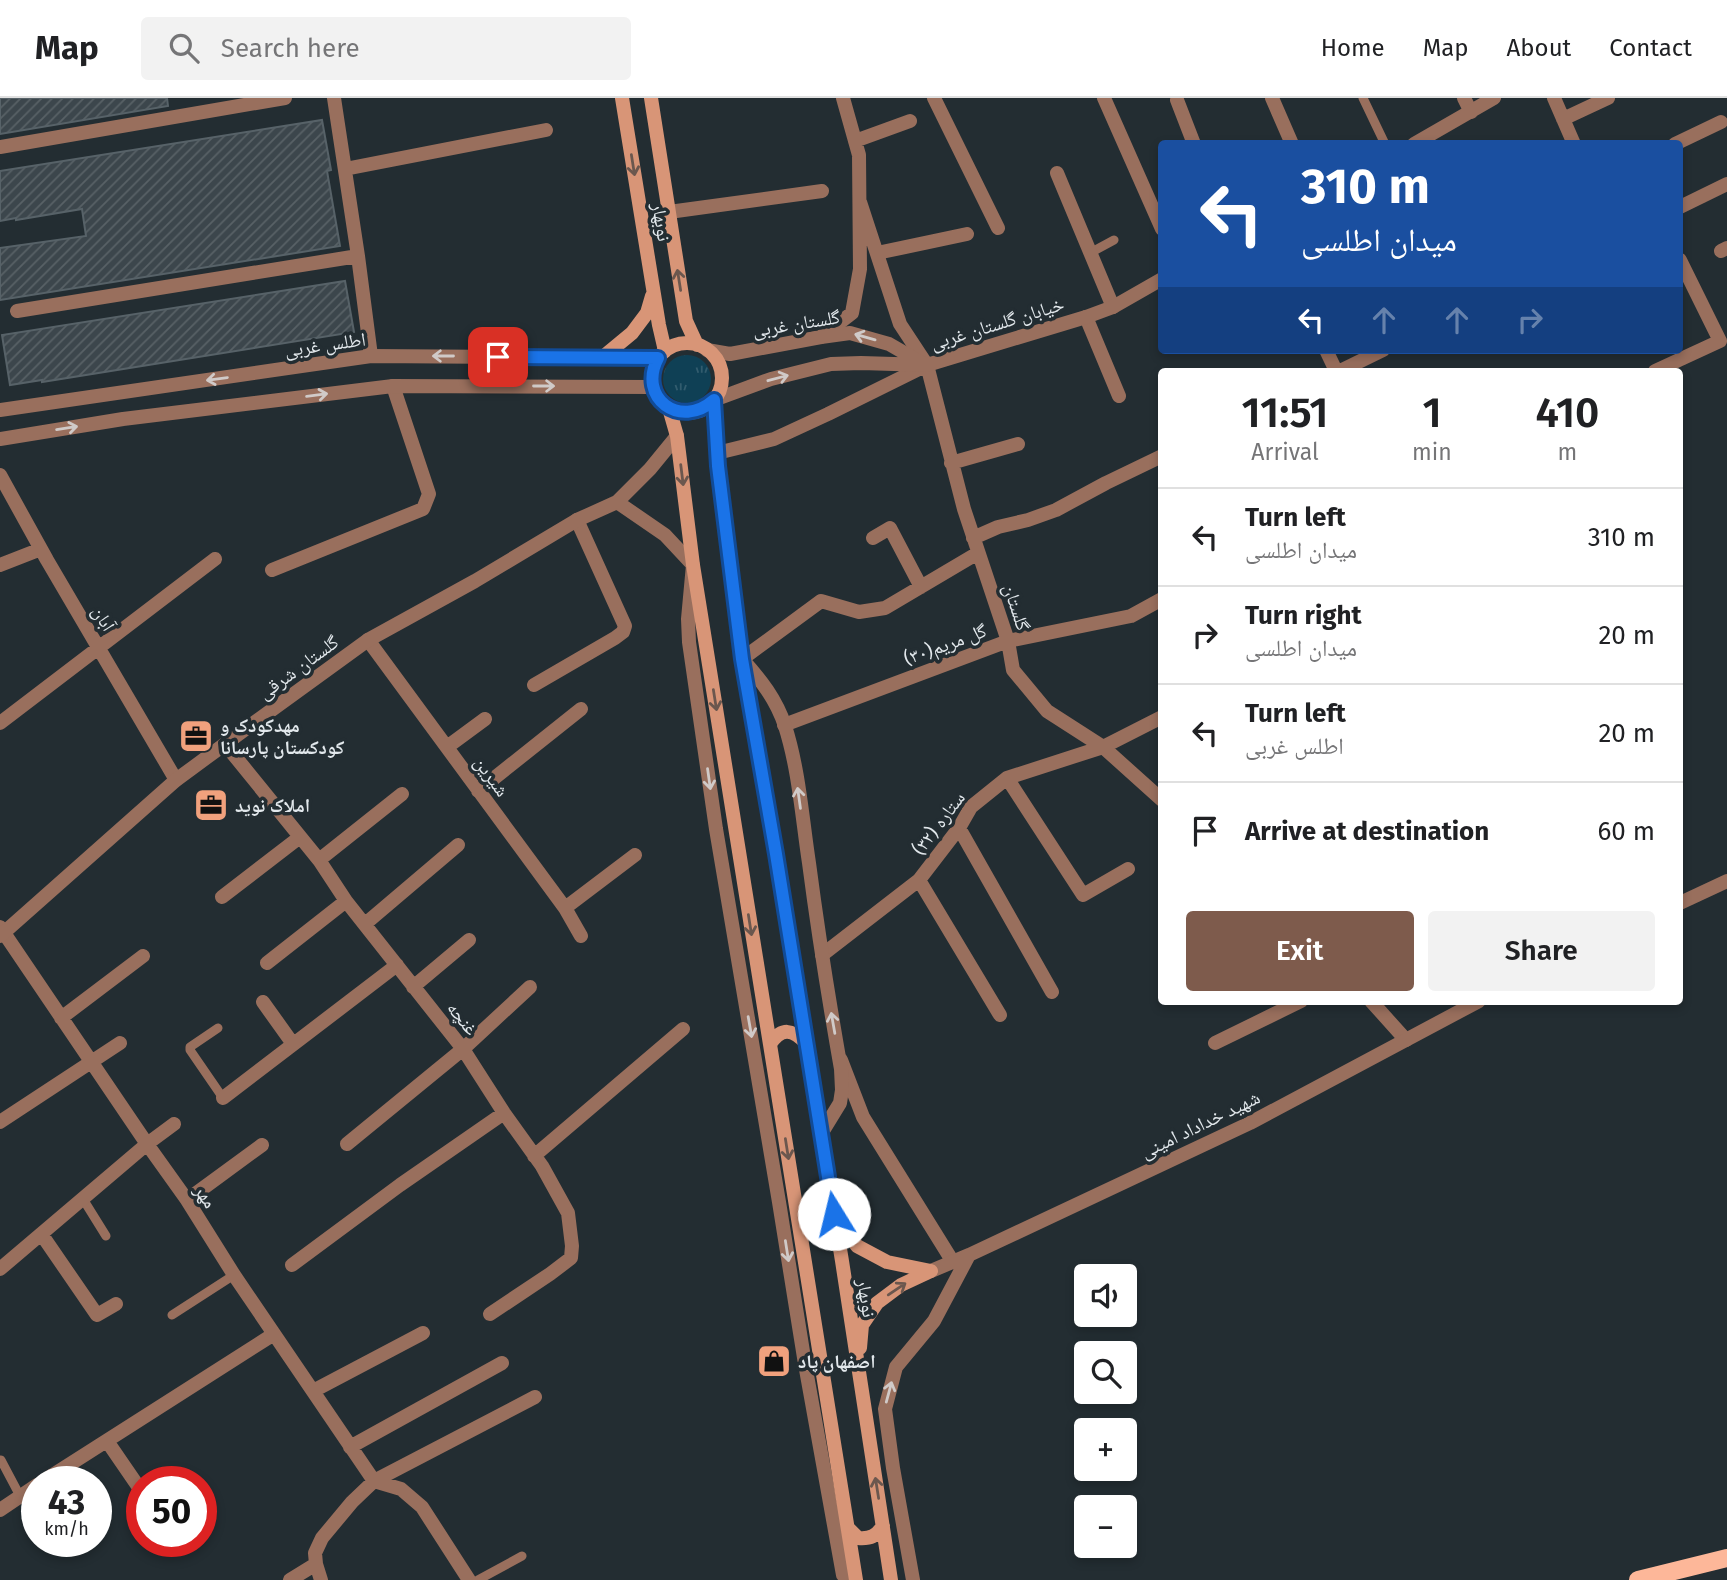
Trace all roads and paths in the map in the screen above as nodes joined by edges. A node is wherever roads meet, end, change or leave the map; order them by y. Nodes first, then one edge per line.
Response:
1 (285, 98) edge
2 (334, 98) edge
3 (622, 98) edge
4 (652, 98) edge
5 (843, 98) edge
6 (934, 98) edge
7 (1104, 98) edge
8 (1272, 98) edge
9 (1363, 98) edge
10 (1494, 98) edge
11 (1553, 98) edge
12 (1608, 98) edge
13 (1177, 100) edge
14 (1467, 105) edge
15 (1563, 119) junction
16 (910, 121) dead end
17 (1721, 122) dead end
18 (546, 130) dead end
19 (1192, 140) edge
20 (1290, 140) edge
21 (1383, 140) edge
22 (1419, 140) edge
23 (1572, 140) edge
24 (1683, 140) edge
25 (855, 141) junction
26 (0, 147) edge
27 (345, 169) junction
28 (1056, 173) dead end
29 (1727, 184) edge
30 (822, 191) dead end
31 (860, 202) junction
32 (1683, 206) edge
33 (669, 212) junction
34 (1158, 220) edge
35 (998, 229) dead end
36 (967, 234) dead end
37 (1114, 240) dead end
38 (877, 253) junction
39 (1090, 253) junction
40 (358, 256) junction
41 (1683, 266) edge
42 (1158, 281) edge
43 (653, 291) junction
44 (1112, 307) junction
45 (17, 311) dead end
46 (1086, 317) junction
47 (821, 337) junction
48 (702, 347) junction
49 (1374, 354) edge
50 (662, 355) junction
51 (371, 356) junction
52 (603, 357) junction
53 (927, 365) junction
54 (1344, 368) edge
55 (1662, 368) edge
56 (393, 386) junction
57 (653, 387) junction
58 (1119, 396) dead end
59 (714, 400) junction
60 (669, 408) junction
61 (0, 410) edge
62 (677, 436) junction
63 (0, 439) edge
64 (1018, 443) dead end
65 (717, 453) junction
66 (1158, 458) edge
67 (951, 463) junction
68 (0, 475) edge
69 (617, 502) junction
70 (577, 520) junction
71 (973, 537) junction
72 (873, 538) dead end
73 (41, 549) junction
74 (978, 553) junction
75 (215, 559) dead end
76 (0, 565) edge
77 (693, 565) junction
78 (272, 570) dead end
79 (921, 587) junction
80 (1158, 600) edge
81 (368, 640) junction
82 (1008, 641) junction
83 (99, 647) junction
84 (742, 659) junction
85 (534, 685) dead end
86 (581, 709) dead end
87 (485, 719) dead end
88 (1158, 720) edge
89 (0, 723) edge
90 (784, 724) junction
91 (225, 744) junction
92 (447, 747) junction
93 (1103, 747) junction
94 (1007, 778) junction
95 (176, 780) junction
96 (1156, 786) edge
97 (478, 792) junction
98 (402, 794) dead end
99 (959, 828) junction
100 (300, 837) junction
101 (458, 845) dead end
102 (635, 855) dead end
103 (319, 860) junction
104 (1128, 869) dead end
105 (919, 880) junction
106 (1727, 881) edge
107 (222, 897) dead end
108 (346, 901) junction
109 (1683, 902) edge
110 (565, 908) junction
111 (365, 924) junction
112 (1, 932) edge
113 (581, 936) dead end
114 (469, 940) dead end
115 (822, 955) junction
116 (142, 956) dead end
117 (267, 963) dead end
118 (397, 965) junction
119 (413, 987) junction
120 (530, 987) dead end
121 (1052, 992) dead end
122 (264, 1002) dead end
123 (1293, 1005) edge
124 (1375, 1005) edge
125 (1472, 1005) edge
126 (1000, 1015) dead end
127 (61, 1018) junction
128 (218, 1028) dead end
129 (683, 1029) dead end
130 (1406, 1040) junction
131 (120, 1043) dead end
132 (806, 1043) junction
133 (1214, 1043) dead end
134 (293, 1044) junction
135 (770, 1044) junction
136 (463, 1049) junction
137 (838, 1052) junction
138 (92, 1063) junction
139 (223, 1098) joint
140 (504, 1113) junction
141 (0, 1122) edge
142 (174, 1124) dead end
143 (821, 1134) junction
144 (147, 1144) junction
145 (347, 1144) dead end
146 (262, 1145) dead end
147 (534, 1156) junction
148 (83, 1199) junction
149 (187, 1200) junction
150 (795, 1200) junction
151 (779, 1202) junction
152 (834, 1214) junction
153 (42, 1235) junction
154 (106, 1236) dead end
155 (969, 1255) junction
156 (953, 1262) junction
157 (292, 1265) dead end
158 (0, 1269) edge
159 (931, 1271) junction
160 (234, 1275) junction
161 (116, 1304) dead end
162 (490, 1314) dead end
163 (172, 1315) dead end
164 (423, 1333) dead end
165 (274, 1334) junction
166 (822, 1362) junction
167 (502, 1363) dead end
168 (805, 1364) junction
169 (858, 1367) junction
170 (313, 1391) junction
171 (535, 1397) dead end
172 (107, 1441) junction
173 (350, 1447) junction
174 (1, 1460) edge
175 (67, 1466) edge
176 (126, 1469) edge
177 (374, 1481) junction
178 (20, 1496) joint
179 (0, 1510) edge
180 (883, 1526) junction
181 (848, 1528) junction
182 (522, 1556) dead end
183 (1727, 1558) edge
184 (316, 1564) junction
185 (290, 1580) edge
186 (321, 1580) edge
187 (468, 1580) edge
188 (478, 1580) edge
189 (847, 1580) edge
190 (856, 1580) edge
191 (891, 1580) edge
192 (913, 1580) edge
193 (1638, 1580) edge

1 - 26 street
2 - 27 street
3 -> 43 main road, نوبهار
4 - 33 main road, نوبهار
5 - 25 street
6 - 35 street
7 - 34 street
8 - 20 street
9 - 21 lane
10 - 14 street
11 - 15 street
12 - 15 street
13 - 19 street
14 - 22 street
15 - 23 street
16 - 25 street
17 - 24 street
18 - 27 street
25 - 31 street
27 - 40 street
28 - 39 street
29 - 32 street
30 - 33 street, نوبهار
31 - 38 street, گلستان
31 - 47 street
48 -> 33 main road, نوبهار
36 - 38 street
37 - 39 lane
38 - 53 street, گلستان
39 - 44 street
40 - 45 street
40 - 51 street
41 - 55 street
42 - 44 street, خیابان گلستان غربی
43 - 50 main road, نوبهار
43 - 52 main road
44 - 46 street, خیابان گلستان غربی
46 - 53 street, خیابان گلستان غربی
46 - 58 street
47 - 48 street, گلستان غربی
53 -> 47 street, گلستان غربی
48 - 50 main road
48 - 59 main road
49 - 54 street
50 - 52 street, اطلس غربی
50 - 57 main road
52 -> 51 street, اطلس غربی
51 -> 61 street, اطلس غربی
59 -> 53 street, خیابان گلستان غربی
53 - 65 street
53 - 67 street, گلستان
56 -> 57 street
63 -> 56 street
56 - 78 street
57 - 60 main road
59 - 60 main road
59 - 65 main road, نوبهار
60 - 62 main road
62 - 69 street, گلستان شرقی
62 -> 77 main road
64 - 67 street
65 - 84 main road, نوبهار
66 - 71 street
67 - 71 street, گلستان
68 - 73 street, آبان
69 - 70 street, گلستان شرقی
69 - 77 street
70 - 81 street, گلستان شرقی
70 - 85 street
71 - 74 street, گلستان
72 - 79 street
73 - 76 street
73 - 83 street, آبان
74 - 79 street
74 - 82 street, گلستان
75 - 83 street
77 -> 135 main road
77 -> 151 street
79 - 84 street
80 - 82 street, گل مریم(۳۰)
81 - 91 street, گلستان شرقی
81 - 92 street, شیرین
82 - 90 street, گل مریم(۳۰)
82 - 93 street, گلستان
83 - 89 street
83 - 95 street, آبان
84 - 90 street
84 - 132 main road, نوبهار
86 - 97 street
87 - 92 street
88 - 93 street, ستاره (۳۲)
115 -> 90 street
91 - 95 street, گلستان شرقی
91 - 100 street, غنچه
92 - 97 street, شیرین
93 - 94 street, ستاره (۳۲)
93 - 96 street, گلستان
94 - 99 street, ستاره (۳۲)
94 - 104 street
95 - 112 street, گلستان شرقی
97 - 110 street, شیرین
98 - 103 street
99 - 105 street, ستاره (۳۲)
99 - 121 street
100 - 103 street, غنچه
100 - 107 street
101 - 111 street
102 - 110 street
103 - 108 street, غنچه
105 - 115 street, ستاره (۳۲)
105 - 126 street
106 - 109 street
108 - 111 street, غنچه
108 - 117 street
110 - 113 street, شیرین
111 - 118 street, غنچه
112 - 127 street, مهر
114 - 119 street
137 -> 115 street
116 - 127 street
118 - 119 street, غنچه
118 - 134 street
119 - 136 street, غنچه
120 - 136 street
122 - 134 street
123 - 133 street
124 - 130 street
125 - 130 street, شهید خداداد امینی
127 - 138 street, مهر
128 - 139 lane
129 - 147 street
130 - 155 street, شهید خداداد امینی
131 - 138 street
132 - 135 main road
132 - 143 main road, نوبهار
134 - 139 street
135 -> 150 main road
136 - 140 street, غنچه
136 - 145 street
137 - 143 street
137 - 156 street
138 - 141 street
138 - 144 street, مهر
140 - 147 street, غنچه
140 - 157 street
142 - 144 street
143 - 152 main road, نوبهار
144 - 148 street
144 - 149 street, مهر
146 - 149 street
147 - 162 street, غنچه
148 - 153 street
148 - 154 lane
149 - 160 street, مهر
150 - 151 main road
150 - 166 main road
151 -> 168 street
152 - 159 main road
152 - 169 main road, نوبهار
153 - 158 street
153 - 161 street
155 - 156 street, شهید خداداد امینی
192 -> 155 street
156 - 159 street, شهید خداداد امینی
169 -> 159 main road
160 - 163 lane
160 - 165 street, مهر
164 - 170 street
165 - 170 street, مهر
165 - 172 street
166 - 168 main road
166 - 181 main road
167 - 173 street
168 - 189 street
180 -> 169 main road, نوبهار
170 - 173 street, مهر
171 - 177 street
172 - 175 street
172 - 176 street
173 - 177 street, مهر
174 - 178 lane
177 - 184 street
177 - 187 street
178 - 179 street
180 - 181 main road
180 - 191 main road, نوبهار
181 - 190 main road
182 - 188 lane
183 - 193 main road
184 - 185 street
184 - 186 street

